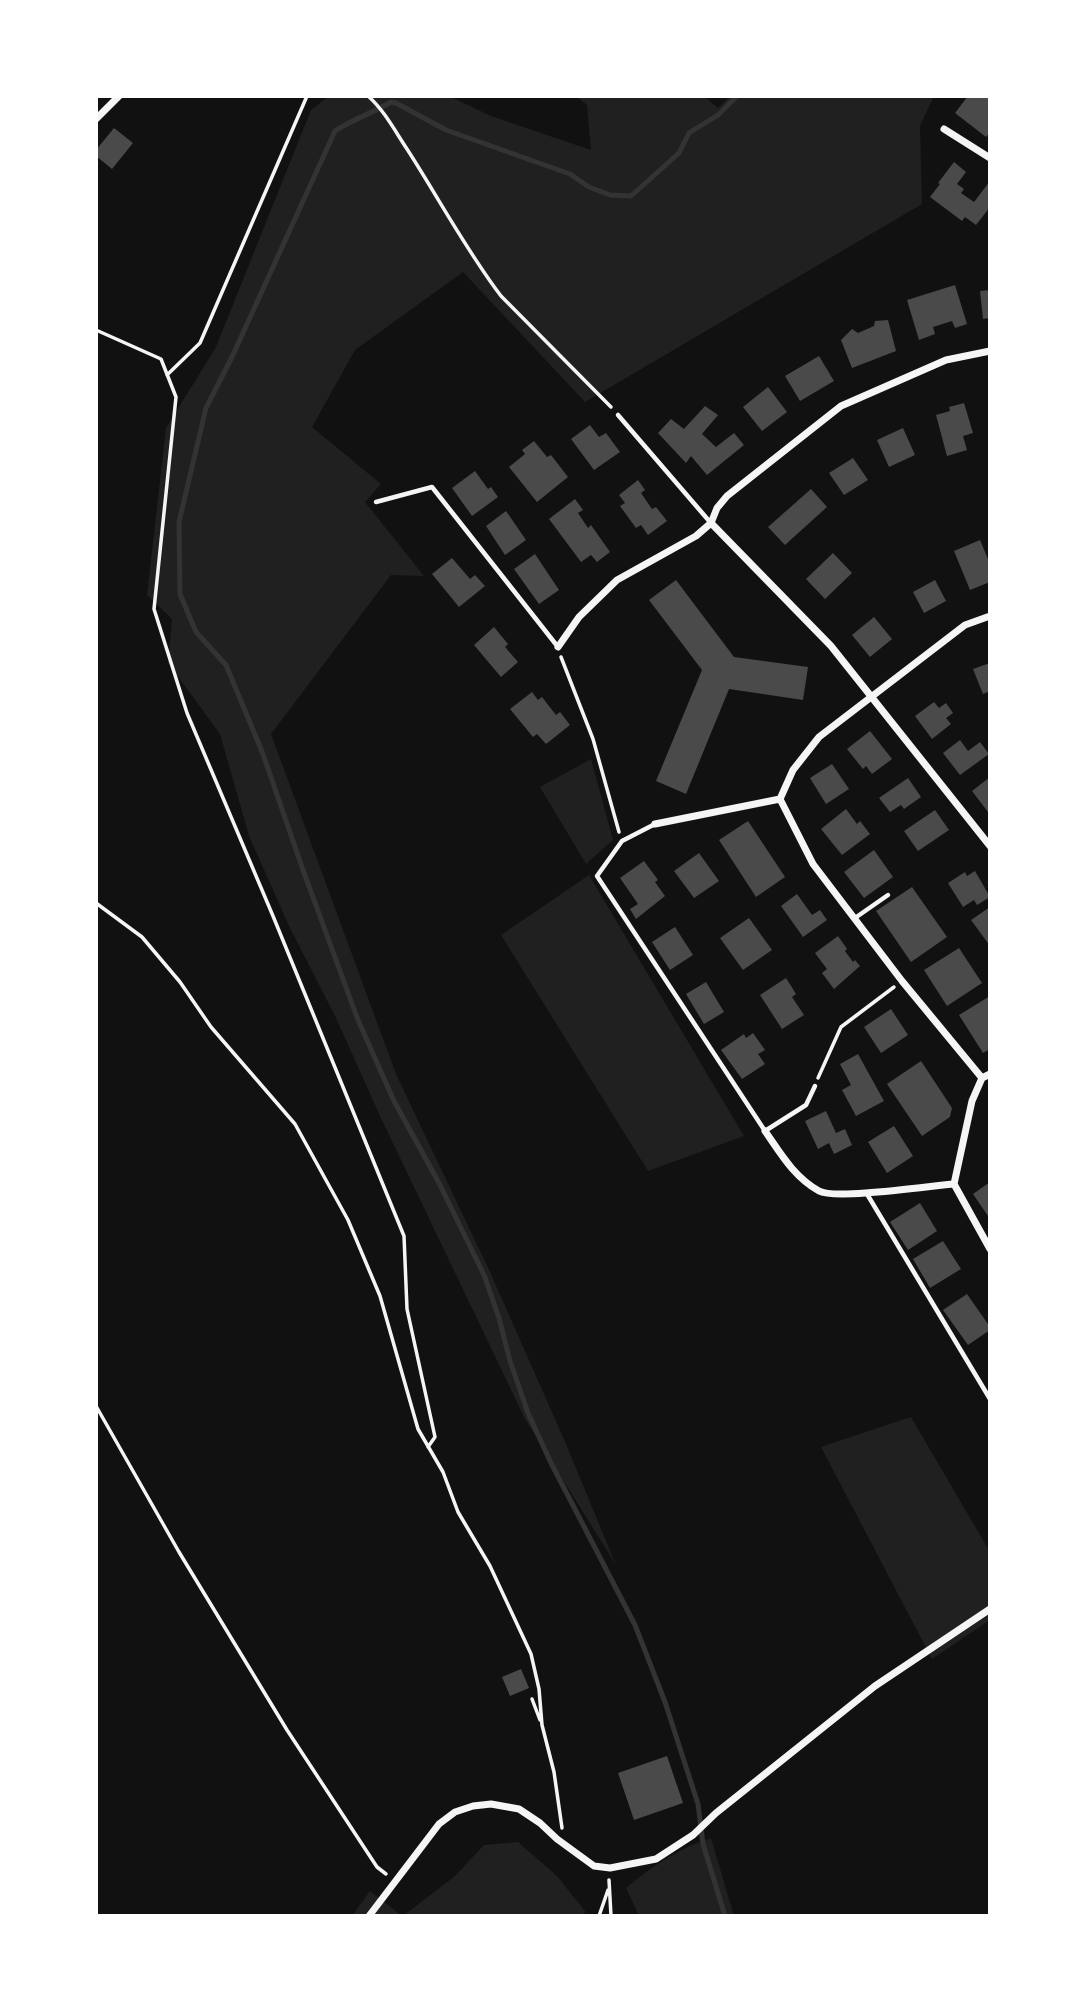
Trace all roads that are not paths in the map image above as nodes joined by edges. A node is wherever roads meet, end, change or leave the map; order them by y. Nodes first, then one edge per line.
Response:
1 (119, 96) edge
2 (96, 119) edge
3 (944, 129) dead end
4 (990, 158) edge
5 (990, 351) edge
6 (618, 415) road end
7 (376, 502) dead end
8 (711, 523) junction
9 (990, 616) edge
10 (558, 647) joint
11 (872, 696) junction
12 (780, 799) junction
13 (655, 824) joint
14 (990, 846) edge
15 (888, 895) dead end
16 (854, 919) junction
17 (990, 1074) edge
18 (982, 1078) junction
19 (815, 1086) road end
20 (765, 1131) junction
21 (954, 1184) junction
22 (867, 1193) junction
23 (990, 1249) edge
24 (990, 1399) edge
25 (990, 1609) edge
26 (369, 1916) edge

1 - 2 street
3 - 4 street
5 - 8 street
6 - 8 lane
7 - 10 lane
8 - 10 street
8 - 11 street
9 - 11 street
11 - 12 street
11 - 14 street
12 - 13 street
12 - 16 street
13 - 20 lane
15 - 16 lane
16 - 18 street
17 - 18 street
18 - 21 street
19 - 20 lane
20 - 22 street
21 - 22 street
21 - 23 street
22 - 24 lane
25 - 26 street

